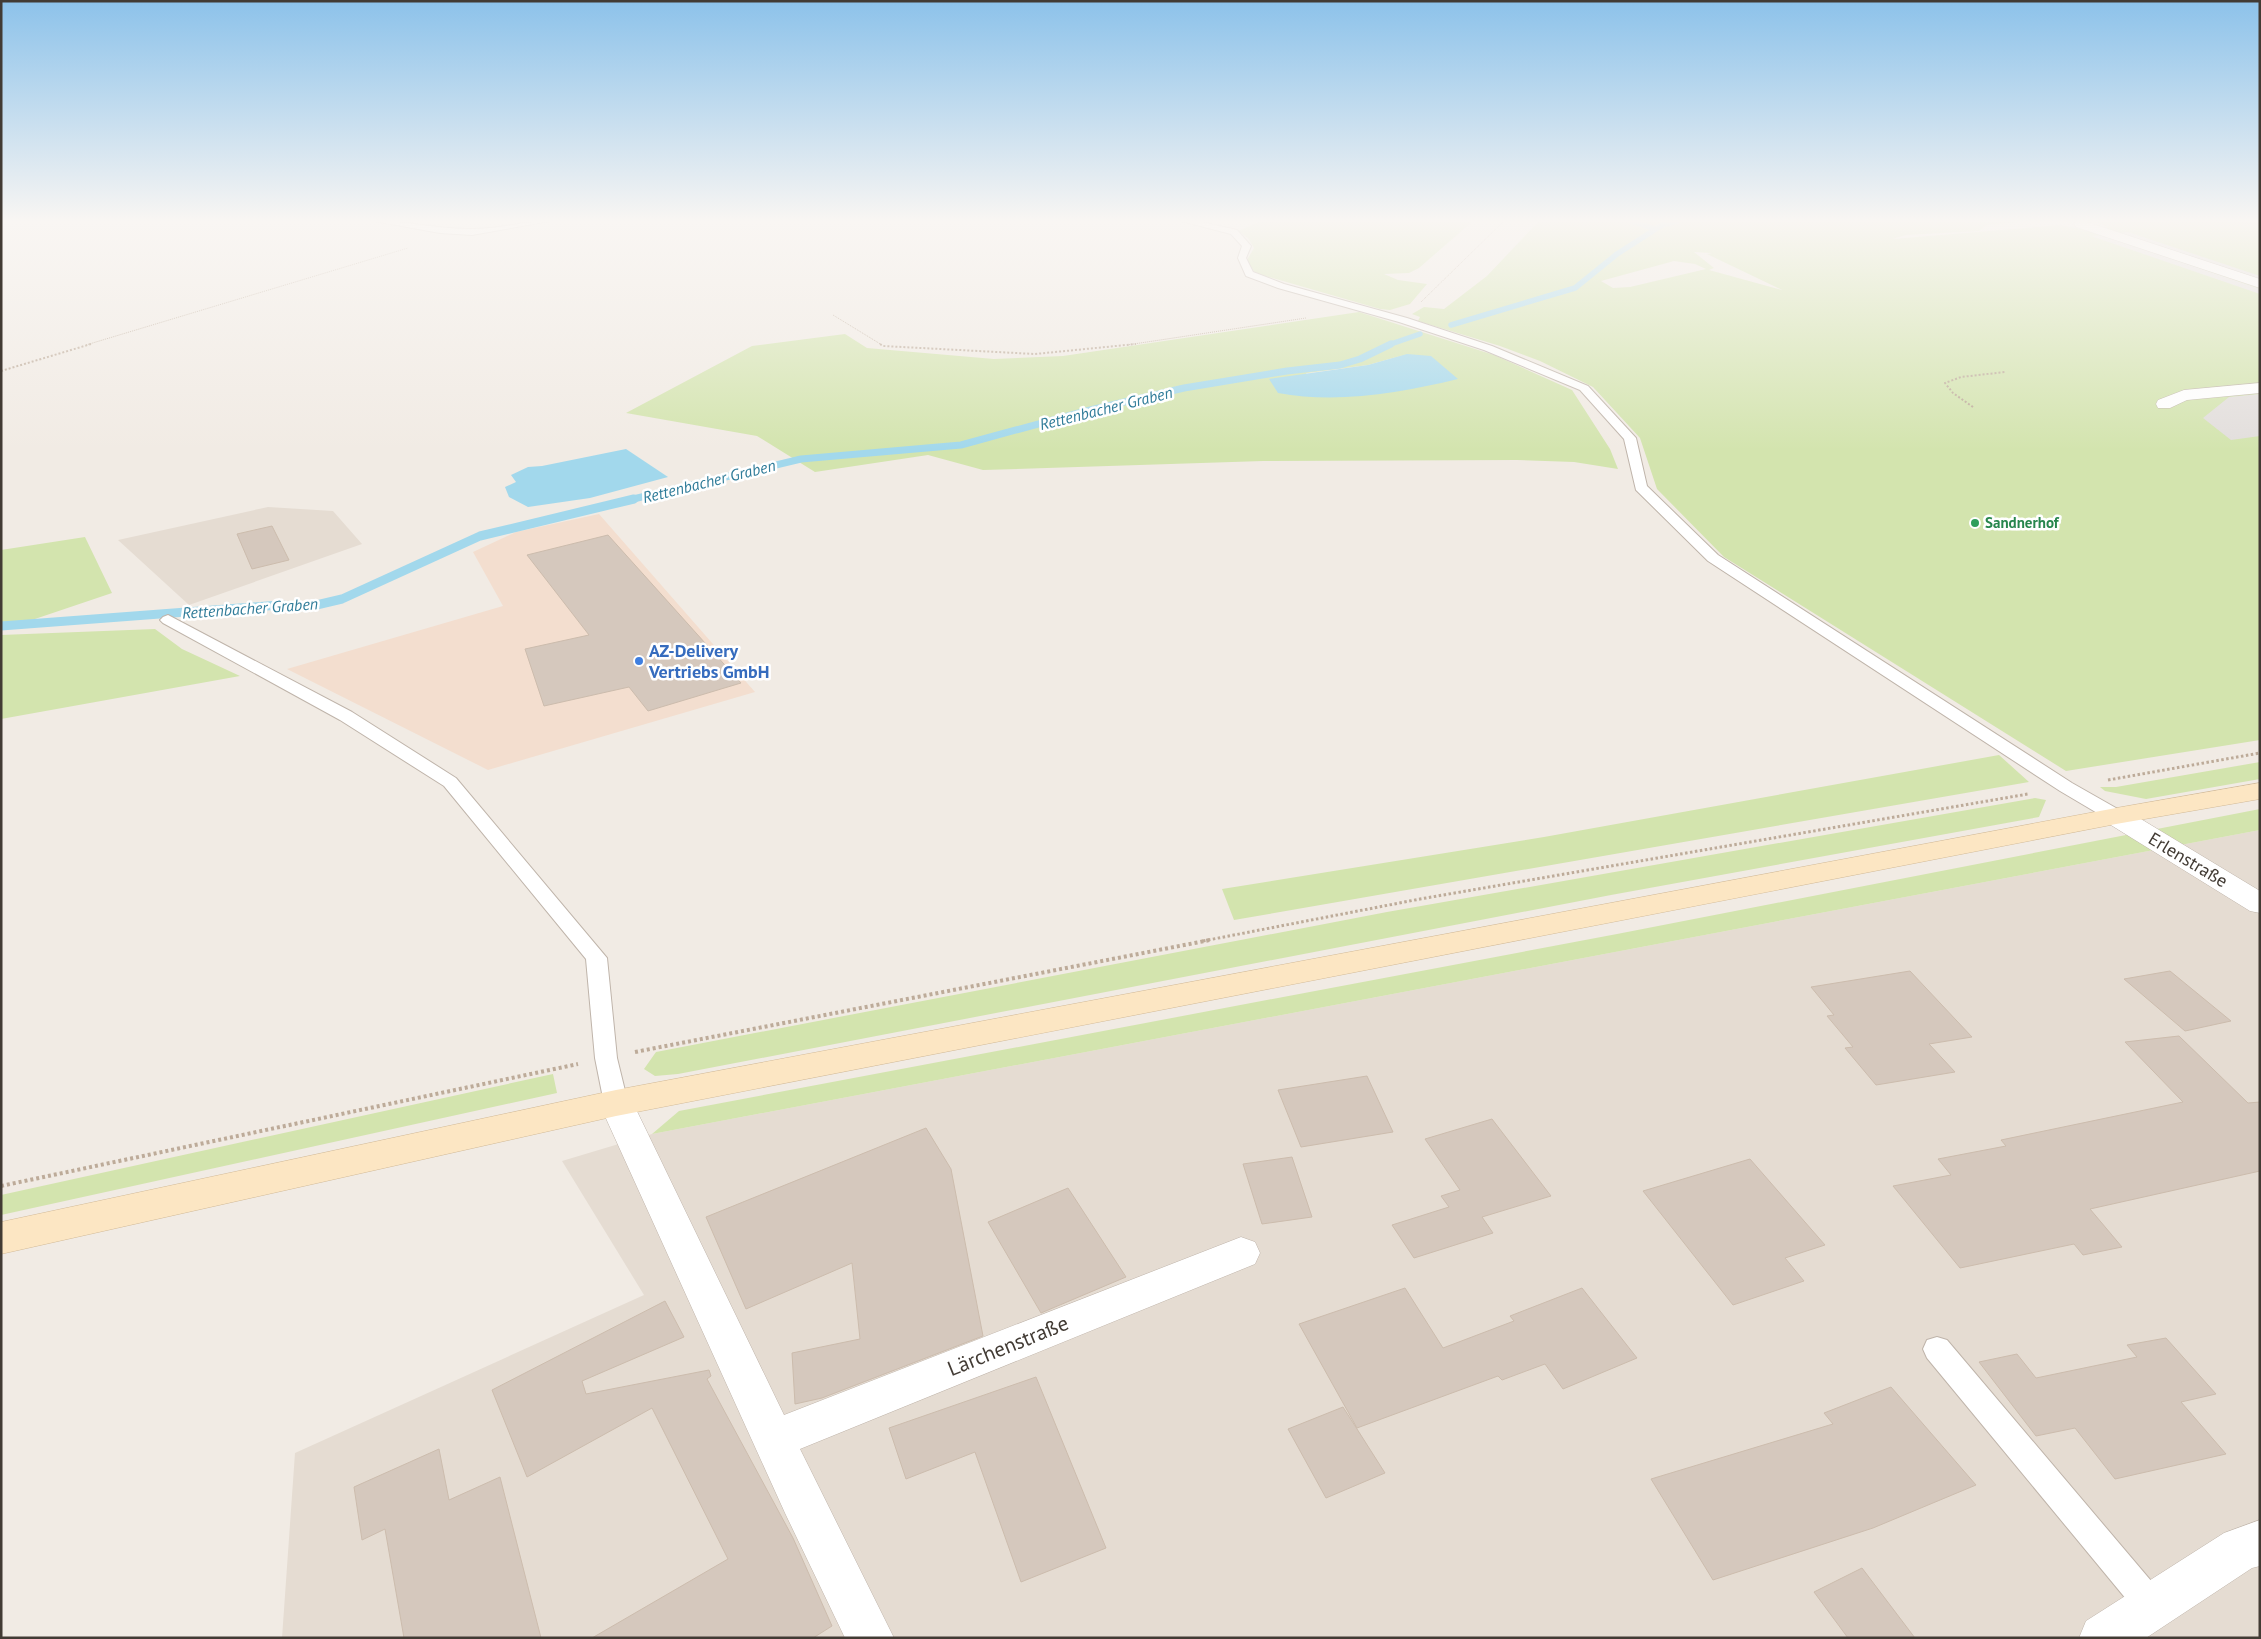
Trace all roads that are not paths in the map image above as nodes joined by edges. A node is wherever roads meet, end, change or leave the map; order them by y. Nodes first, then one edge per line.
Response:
1 (1320, 297) edge
2 (2260, 388) edge
3 (2164, 404) dead end
4 (168, 620) dead end
5 (2260, 791) edge
6 (2116, 816) junction
7 (2260, 904) edge
8 (616, 1103) junction
9 (1, 1238) edge
10 (1241, 1253) dead end
11 (1937, 1349) dead end
12 (774, 1439) junction
13 (2260, 1543) edge
14 (2152, 1606) junction
15 (870, 1638) edge
16 (2104, 1638) edge

1 - 6 lane
2 - 3 street
4 - 8 lane
5 - 6 main road
6 - 7 street, Erlenstraße
6 - 8 main road
8 - 9 main road
8 - 12 street
10 - 12 street, Lärchenstraße
11 - 14 lane
12 - 15 street
13 - 14 street
14 - 16 street

